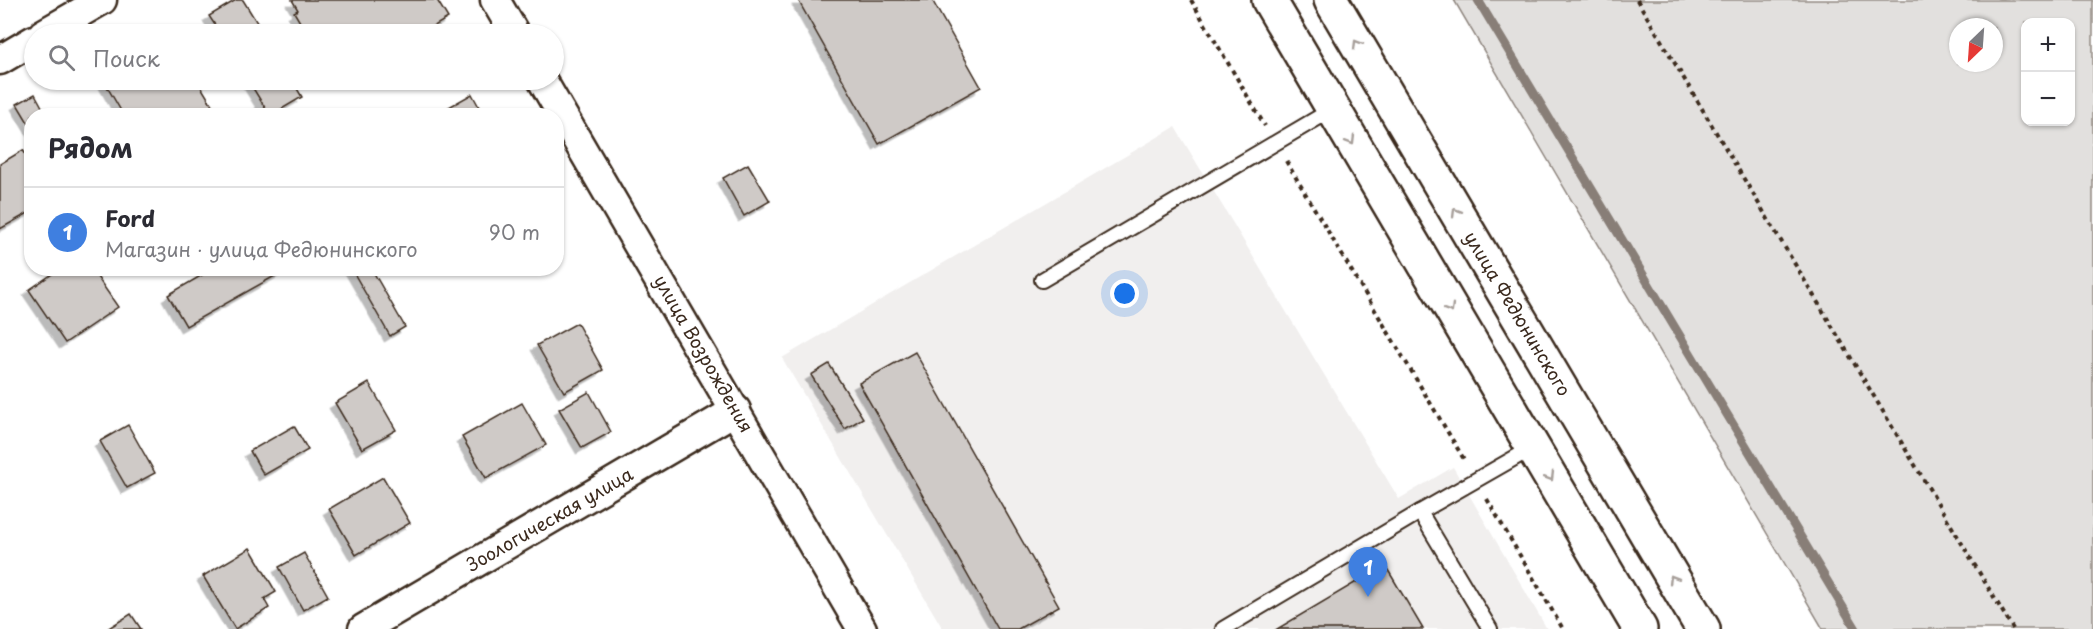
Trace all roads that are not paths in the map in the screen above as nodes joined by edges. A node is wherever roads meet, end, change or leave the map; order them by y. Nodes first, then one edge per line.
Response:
1 (102, 0) edge
2 (495, 0) edge
3 (1269, 0) edge
4 (1331, 0) edge
5 (60, 24) edge
6 (509, 24) edge
7 (24, 46) edge
8 (0, 60) edge
9 (548, 90) edge
10 (558, 108) edge
11 (1333, 109) junction
12 (564, 117) edge
13 (1042, 280) dead end
14 (736, 410) junction
15 (1532, 448) junction
16 (1420, 512) junction
17 (363, 629) edge
18 (862, 629) edge
19 (1223, 629) edge
20 (1490, 629) edge
21 (1640, 629) edge
22 (1703, 629) edge

1 - 5 street
2 - 6 street
3 - 11 highway
22 -> 4 highway, улица Федюнинского
7 - 8 street
9 - 10 street, улица Возрождения
11 - 13 lane
11 -> 15 highway
12 - 14 street, улица Возрождения
14 - 17 street, Зоологическая улица
14 - 18 street, улица Возрождения
15 - 16 lane
15 -> 21 highway
16 - 19 lane
16 - 20 lane

